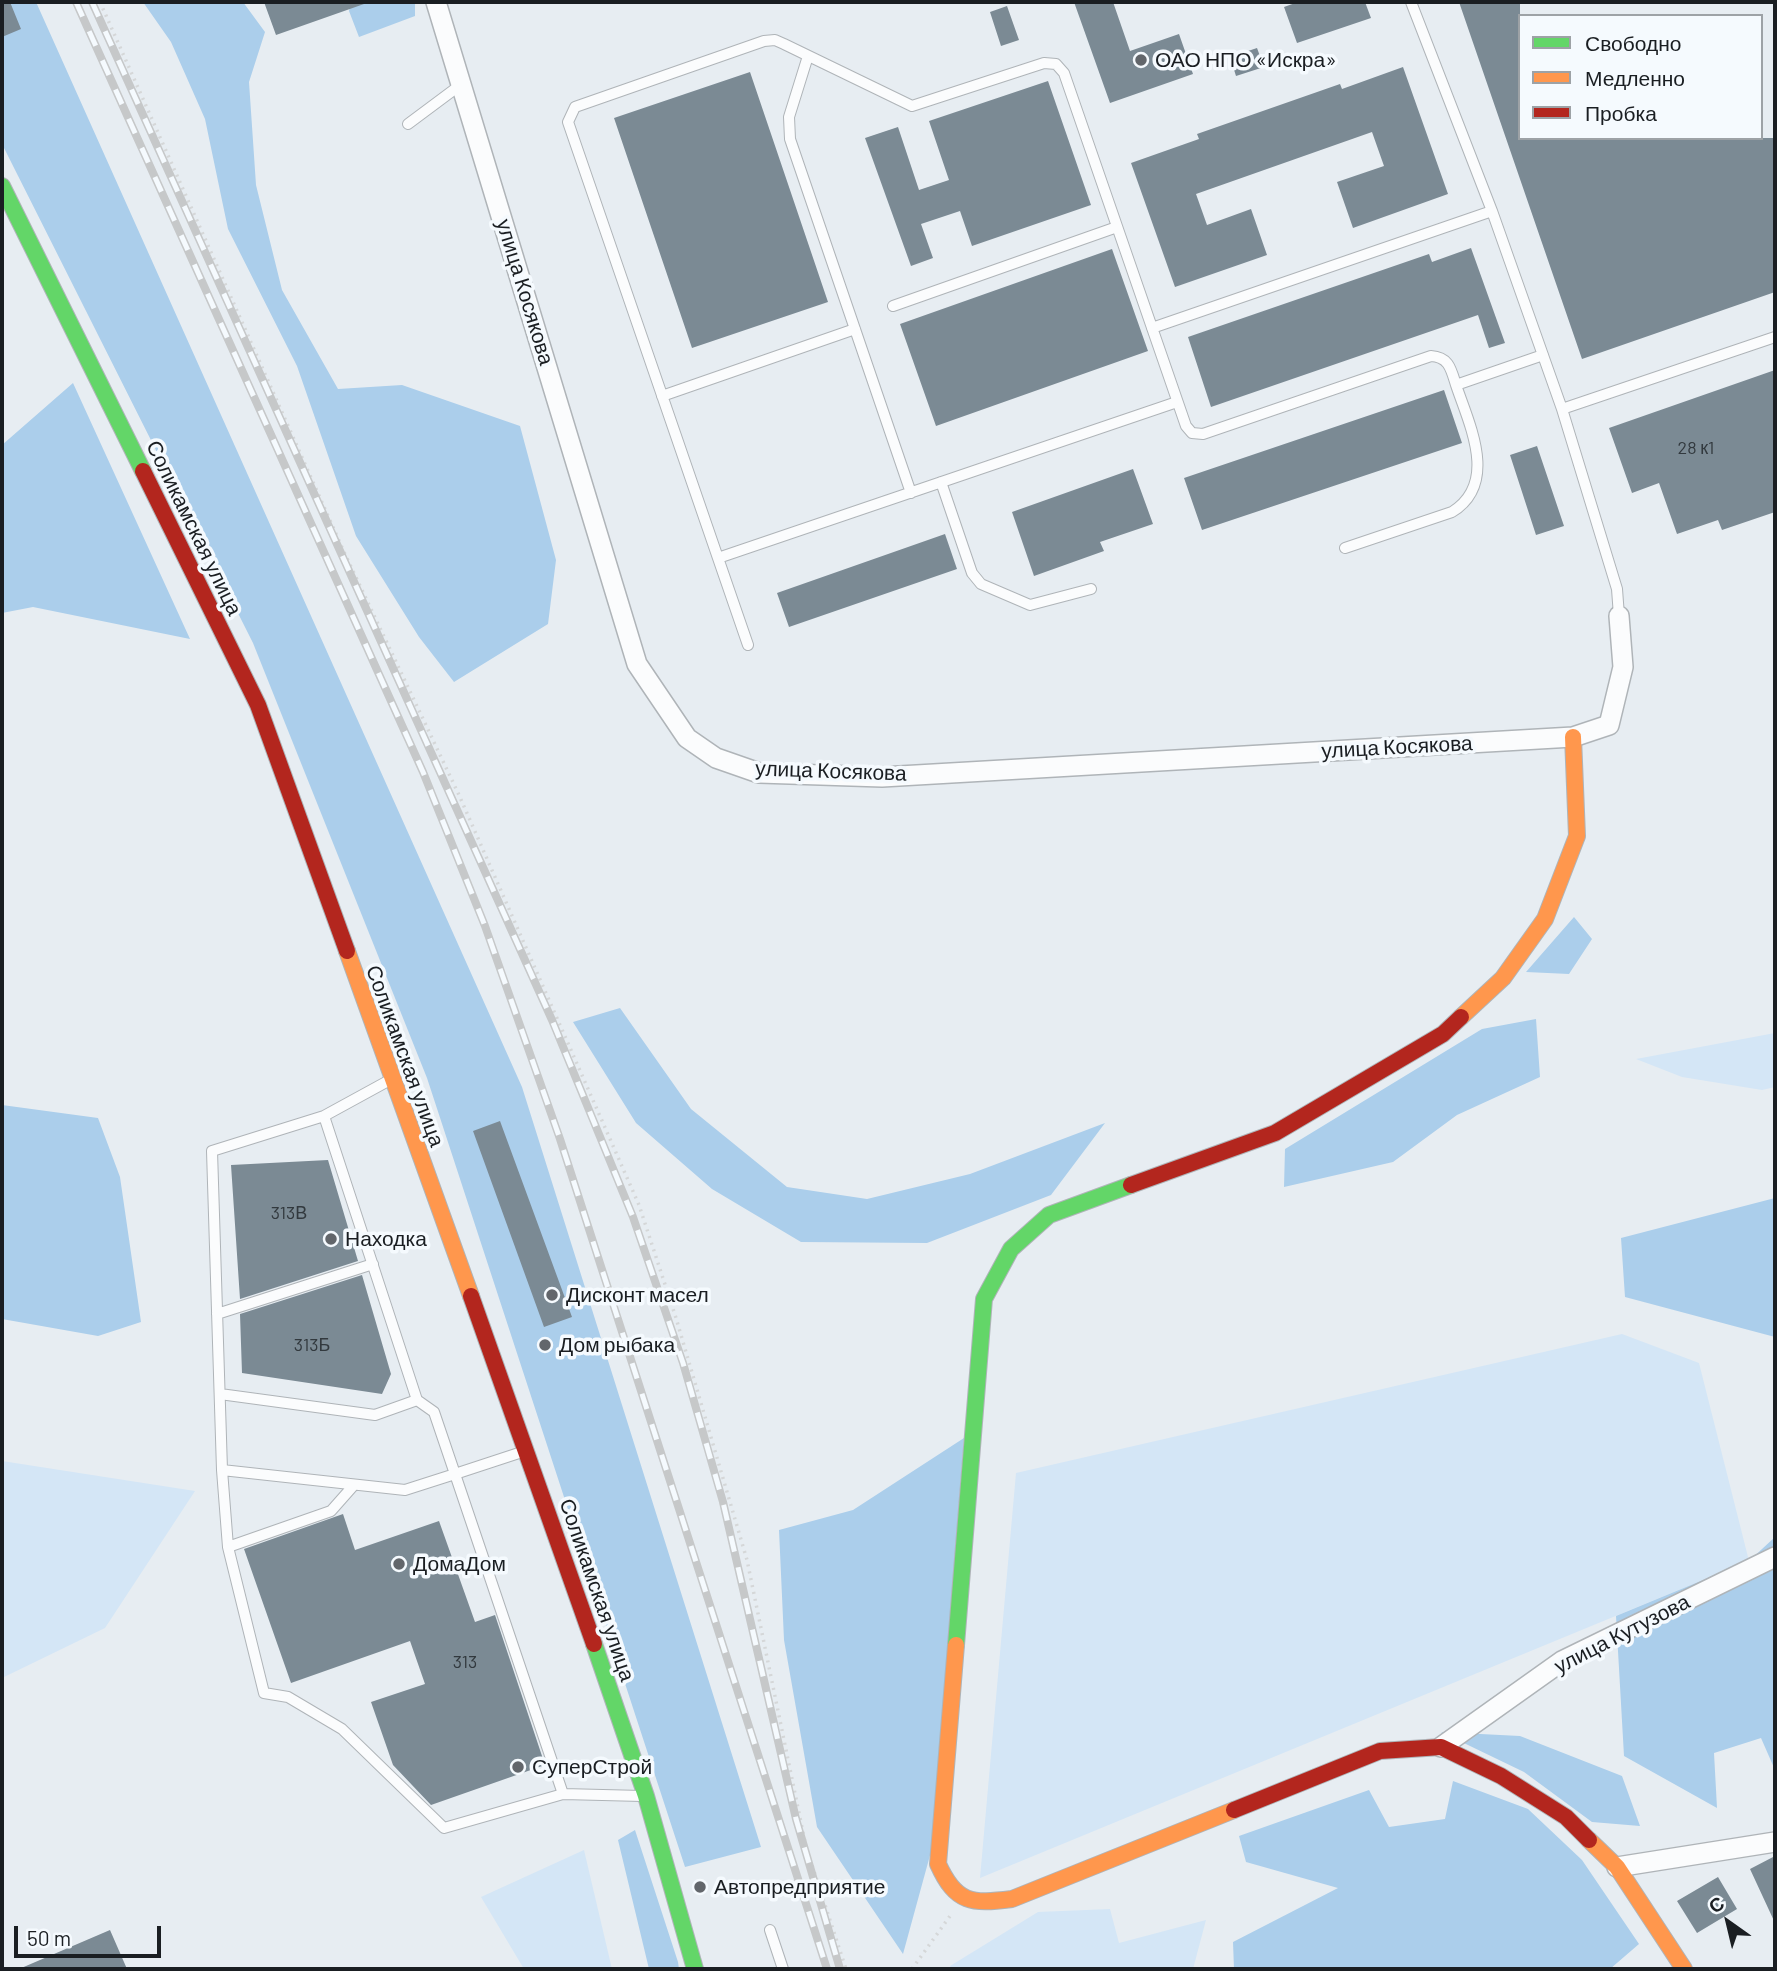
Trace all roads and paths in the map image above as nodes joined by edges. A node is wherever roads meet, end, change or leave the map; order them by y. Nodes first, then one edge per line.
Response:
1 (100, 2) edge
2 (436, 2) edge
3 (1411, 2) edge
4 (808, 56) junction
5 (463, 83) junction
6 (408, 124) dead end
7 (3, 190) edge
8 (1492, 211) junction
9 (1117, 227) junction
10 (892, 306) dead end
11 (1152, 328) junction
12 (855, 329) junction
13 (1775, 337) edge
14 (1543, 355) junction
15 (1456, 384) junction
16 (662, 396) junction
17 (1177, 402) junction
18 (1562, 409) junction
19 (941, 482) junction
20 (911, 493) junction
21 (1345, 548) dead end
22 (718, 558) junction
23 (1091, 589) dead end
24 (1619, 616) joint
25 (748, 645) dead end
26 (1573, 737) junction
27 (391, 1079) junction
28 (324, 1115) junction
29 (373, 1264) junction
30 (217, 1314) junction
31 (220, 1394) junction
32 (417, 1400) junction
33 (527, 1450) junction
34 (222, 1471) junction
35 (455, 1474) junction
36 (354, 1485) junction
37 (228, 1547) junction
38 (1775, 1557) edge
39 (1441, 1747) junction
40 (563, 1794) junction
41 (646, 1796) junction
42 (1775, 1842) edge
43 (1617, 1867) junction
44 (961, 1900) junction
45 (770, 1930) dead end
46 (695, 1969) edge
47 (783, 1969) edge
48 (846, 1969) edge
49 (912, 1969) edge
50 (1684, 1969) edge

1 - 48 path
2 - 5 street, улица Косякова
3 - 8 lane
4 - 9 lane
4 - 12 lane
4 - 16 lane
5 - 6 lane
5 - 26 street, улица Косякова
7 - 27 street, Соликамская улица
8 - 11 lane
8 - 14 lane
9 - 10 lane
9 - 11 lane
11 - 17 lane
12 - 16 lane
12 - 20 lane
13 - 18 lane
14 - 15 lane
14 - 18 lane
15 - 17 lane
15 - 21 lane
16 - 22 lane
17 - 19 lane
18 - 24 lane
19 - 20 lane
19 - 23 lane
20 - 22 lane
22 - 25 lane
24 - 26 street, улица Косякова
26 - 44 street
27 - 28 lane
27 - 33 street, Соликамская улица
28 - 29 lane
28 - 30 lane
29 - 30 lane
29 - 32 lane
30 - 31 lane
31 - 32 lane
31 - 34 lane
32 - 35 lane
33 - 35 lane
33 - 41 street, Соликамская улица
34 - 36 lane
34 - 37 lane
35 - 36 lane
35 - 40 lane
36 - 37 lane
37 - 40 lane
38 - 39 street, улица Кутузова
39 - 43 street
39 - 44 street
40 - 41 lane
41 - 46 street, Соликамская улица
42 - 43 street
43 - 50 street
44 - 49 path
45 - 47 lane

